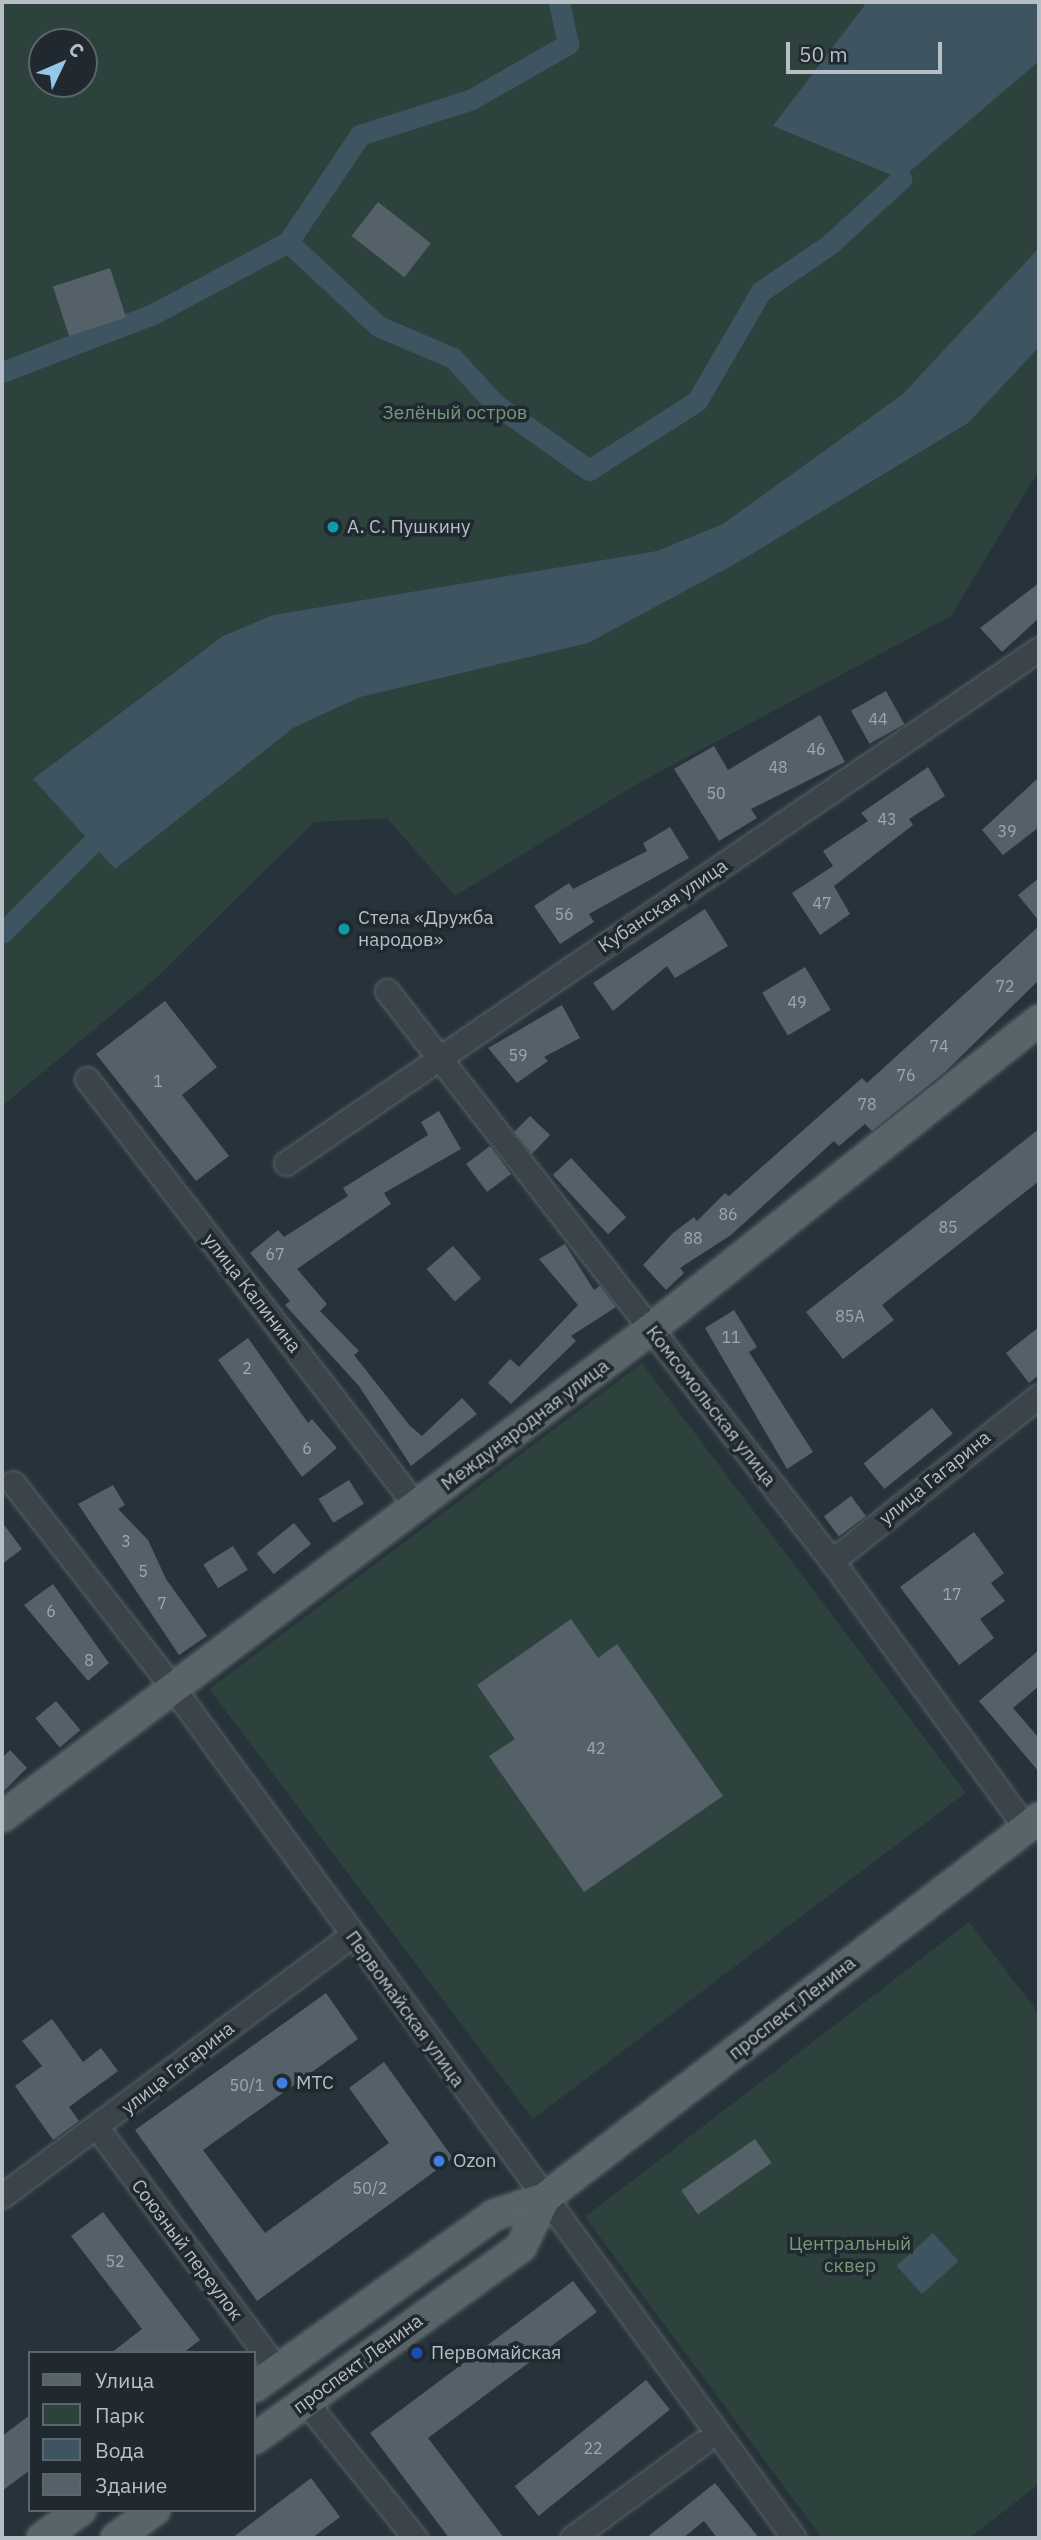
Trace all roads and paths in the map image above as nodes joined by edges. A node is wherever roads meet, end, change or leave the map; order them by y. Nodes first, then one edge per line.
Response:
1 (1039, 649) edge
2 (387, 991) dead end
3 (1039, 1020) edge
4 (439, 1059) junction
5 (87, 1079) dead end
6 (286, 1163) dead end
7 (651, 1329) junction
8 (1039, 1396) edge
9 (13, 1483) dead end
10 (417, 1507) junction
11 (832, 1561) junction
12 (174, 1689) junction
13 (2, 1817) edge
14 (1032, 1823) edge
15 (352, 1935) junction
16 (98, 2129) junction
17 (2, 2196) edge
18 (545, 2198) junction
19 (277, 2369) junction
20 (256, 2385) edge
21 (305, 2401) junction
22 (256, 2438) edge
23 (702, 2443) dead end
24 (78, 2512) edge
25 (152, 2512) edge
26 (42, 2538) edge
27 (116, 2538) edge
28 (415, 2538) edge
29 (572, 2538) edge
30 (794, 2538) edge

1 - 4 street, Кубанская улица
2 - 4 street, Комсомольская улица
3 - 7 main road, Международная улица
4 - 6 street, Кубанская улица
4 - 7 street, Комсомольская улица
5 - 10 street, улица Калинина
7 - 10 main road, Международная улица
7 - 11 street, Комсомольская улица
8 - 11 street, улица Гагарина
9 - 12 street, Первомайская улица
10 - 12 main road, Международная улица
11 - 14 street, Комсомольская улица
12 - 13 main road, Международная улица
12 - 15 street, Первомайская улица
14 - 18 main road, проспект Ленина
15 - 16 street, улица Гагарина
15 - 18 street, Первомайская улица
16 - 17 street, улица Гагарина
16 - 19 street, Союзный переулок
18 - 19 main road, проспект Ленина
18 - 21 main road, проспект Ленина
18 - 30 street, Первомайская улица
19 - 20 main road, проспект Ленина
21 - 22 main road, проспект Ленина
21 - 28 street
23 - 29 street
24 - 26 main road
25 - 27 main road

